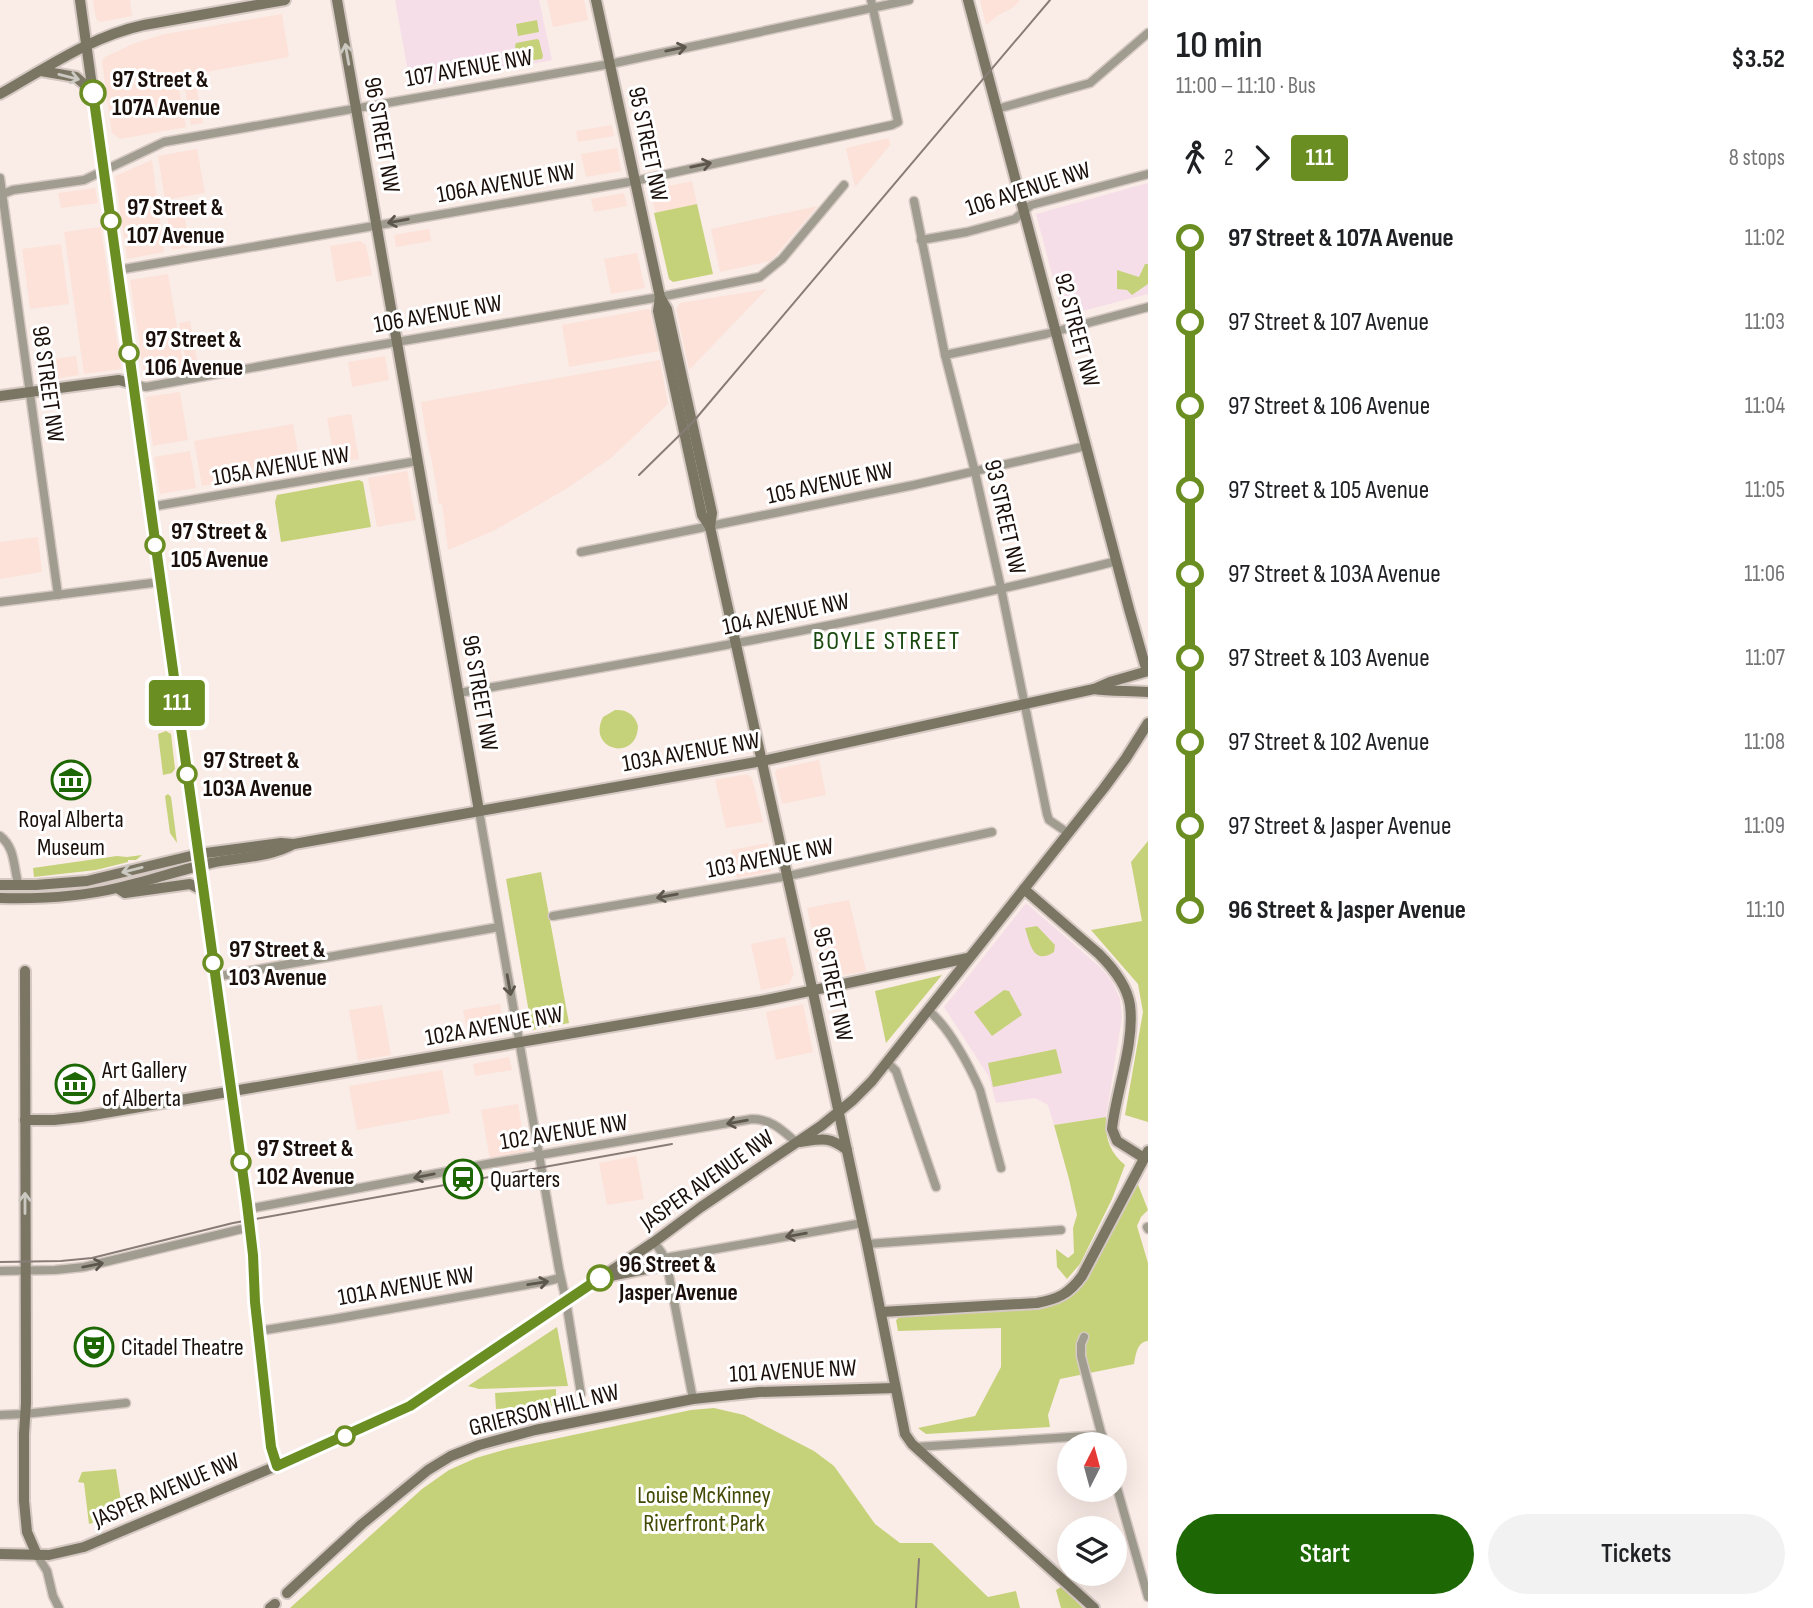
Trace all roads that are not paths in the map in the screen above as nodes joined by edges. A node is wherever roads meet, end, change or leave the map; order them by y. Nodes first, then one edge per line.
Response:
1 (80, 0) edge
2 (285, 0) edge
3 (337, 0) edge
4 (596, 0) edge
5 (909, 0) edge
6 (968, 0) edge
7 (872, 3) edge
8 (1148, 33) edge
9 (86, 45) junction
10 (610, 64) junction
11 (41, 71) junction
12 (93, 92) junction
13 (0, 94) edge
14 (356, 108) junction
15 (997, 109) junction
16 (104, 170) junction
17 (1148, 174) edge
18 (0, 178) edge
19 (635, 181) junction
20 (844, 185) dead end
21 (1, 195) edge
22 (914, 201) dead end
23 (1024, 211) junction
24 (377, 225) junction
25 (921, 240) junction
26 (118, 270) junction
27 (660, 298) junction
28 (1148, 307) edge
29 (1055, 331) junction
30 (397, 342) junction
31 (945, 355) junction
32 (133, 384) junction
33 (30, 392) junction
34 (0, 396) edge
35 (1086, 446) junction
36 (418, 461) junction
37 (975, 472) junction
38 (150, 507) junction
39 (710, 527) junction
40 (581, 552) dead end
41 (1117, 561) junction
42 (160, 582) junction
43 (1001, 588) junction
44 (58, 595) junction
45 (0, 603) edge
46 (737, 644) junction
47 (170, 646) tunnel mouth
48 (1148, 670) edge
49 (173, 672) tunnel mouth
50 (1148, 684) edge
51 (1094, 689) junction
52 (1130, 691) junction
53 (1148, 692) edge
54 (459, 693) junction
55 (1024, 704) junction
56 (1148, 723) edge
57 (762, 761) junction
58 (479, 811) junction
59 (992, 832) dead end
60 (1068, 833) junction
61 (0, 836) edge
62 (199, 860) junction
63 (788, 876) junction
64 (0, 885) edge
65 (19, 886) junction
66 (117, 888) junction
67 (1024, 889) junction
68 (204, 891) junction
69 (0, 898) edge
70 (22, 898) junction
71 (553, 916) dead end
72 (499, 927) junction
73 (968, 958) junction
74 (25, 971) dead end
75 (215, 977) junction
76 (813, 992) junction
77 (928, 1010) junction
78 (520, 1043) junction
79 (887, 1062) junction
80 (231, 1093) junction
81 (839, 1111) junction
82 (25, 1120) junction
83 (797, 1143) junction
84 (847, 1150) junction
85 (1146, 1154) edge
86 (539, 1156) junction
87 (1001, 1168) dead end
88 (936, 1187) dead end
89 (248, 1209) junction
90 (863, 1223) junction
91 (250, 1227) junction
92 (1061, 1230) dead end
93 (654, 1242) junction
94 (867, 1244) junction
95 (666, 1262) junction
96 (0, 1271) edge
97 (25, 1271) junction
98 (561, 1278) junction
99 (600, 1278) junction
100 (566, 1301) junction
101 (881, 1312) junction
102 (258, 1331) junction
103 (1084, 1337) dead end
104 (895, 1388) junction
105 (581, 1394) dead end
106 (694, 1399) junction
107 (126, 1403) dead end
108 (25, 1414) junction
109 (0, 1415) edge
110 (1101, 1432) edge
111 (1057, 1441) edge
112 (916, 1447) junction
113 (277, 1466) junction
114 (1122, 1502) edge
115 (0, 1554) edge
116 (37, 1555) junction
117 (1145, 1574) edge
118 (287, 1593) dead end
119 (53, 1596) junction
120 (1148, 1597) edge
121 (50, 1608) edge
122 (59, 1608) edge
123 (1094, 1608) edge

1 - 9 street
2 - 9 street
14 -> 3 street, 96 STREET NW
4 - 10 street, 95 STREET NW
5 - 7 street, 107 AVENUE NW
6 - 15 street, 92 STREET NW
10 -> 7 street, 107 AVENUE NW
19 -> 7 street, 106A AVENUE NW
8 - 15 street
9 - 11 street
9 - 12 street
10 - 14 street, 107 AVENUE NW
10 - 19 street, 95 STREET NW
11 -> 12 street
11 - 13 street
12 - 16 street
14 - 16 street, 107 AVENUE NW
14 - 24 street, 96 STREET NW
15 - 23 street, 92 STREET NW
16 - 21 street, 107 AVENUE NW
16 - 26 street
17 - 23 street, 106 AVENUE NW
18 - 21 street, 98 STREET NW
19 -> 24 street, 106A AVENUE NW
19 - 27 street, 95 STREET NW
20 - 27 street, 106 AVENUE NW
21 - 33 street, 98 STREET NW
22 - 25 street, 93 STREET NW
23 - 25 street, 106 AVENUE NW
23 - 29 street, 92 STREET NW
24 - 26 street, 106A AVENUE NW
24 - 30 street, 96 STREET NW
25 - 31 street, 93 STREET NW
26 - 32 street
27 - 30 street, 106 AVENUE NW
27 - 39 street, 95 STREET NW
28 - 29 street
29 - 31 street
29 - 35 street, 92 STREET NW
30 - 32 street, 106 AVENUE NW
30 - 36 street, 96 STREET NW
31 - 37 street, 93 STREET NW
32 - 33 street, 106 AVENUE NW
32 - 38 street
33 - 34 street, 106 AVENUE NW
33 - 44 street, 98 STREET NW
35 - 37 street, 105 AVENUE NW
35 - 41 street, 92 STREET NW
36 - 38 street, 105A AVENUE NW
36 - 54 street, 96 STREET NW
37 - 39 street, 105 AVENUE NW
37 - 43 street, 93 STREET NW
38 - 42 street
39 - 40 street, 105 AVENUE NW
39 - 46 street, 95 STREET NW
41 - 43 street, 104 AVENUE NW
41 - 48 street, 92 STREET NW
42 - 44 street
42 - 47 street
43 - 46 street, 104 AVENUE NW
43 - 55 street, 93 STREET NW
44 - 45 street
46 - 54 street, 104 AVENUE NW
46 - 57 street, 95 STREET NW
48 - 51 street, 103A AVENUE NW
49 - 62 street
50 - 52 street
51 - 52 street, 103A AVENUE NW
51 - 55 street, 103A AVENUE NW
52 - 53 street, 103A AVENUE NW
54 - 58 street, 96 STREET NW
55 - 57 street, 103A AVENUE NW
55 - 60 street, 93 STREET NW
56 - 60 street, JASPER AVENUE NW
57 - 58 street, 103A AVENUE NW
57 - 63 street, 95 STREET NW
58 - 62 street, 103A AVENUE NW
58 - 72 street, 96 STREET NW
59 - 63 street, 103 AVENUE NW
60 - 67 street, JASPER AVENUE NW
61 - 65 street
62 -> 65 street, 103A AVENUE NW
62 - 66 street, 103A AVENUE NW
62 - 68 street
63 -> 71 street, 103 AVENUE NW
63 - 76 street, 95 STREET NW
64 - 65 street, 103A AVENUE NW
65 - 70 street
66 - 68 street
66 - 70 street, 103A AVENUE NW
67 - 73 street, JASPER AVENUE NW
67 - 85 street
68 - 75 street
69 - 70 street, 103A AVENUE NW
72 - 75 street
72 -> 78 street, 96 STREET NW
73 - 76 street, 102A AVENUE NW
73 - 77 street, JASPER AVENUE NW
74 - 82 street
75 - 80 street
76 - 78 street, 102A AVENUE NW
76 - 81 street, 95 STREET NW
77 - 79 street, JASPER AVENUE NW
77 - 87 street
78 - 80 street, 102A AVENUE NW
78 - 86 street, 96 STREET NW
79 - 81 street, JASPER AVENUE NW
79 - 88 street
80 - 82 street, 102A AVENUE NW
80 - 89 street
81 - 83 street, JASPER AVENUE NW
81 - 84 street, 95 STREET NW
97 -> 82 street
83 - 84 street
83 -> 86 street, 102 AVENUE NW
83 - 93 street, JASPER AVENUE NW
84 - 90 street, 95 STREET NW
85 - 101 street
86 -> 89 street, 102 AVENUE NW
86 - 98 street, 96 STREET NW
89 - 91 street
90 - 94 street, 95 STREET NW
90 -> 95 street
97 -> 91 street
91 - 102 street
92 - 94 street
93 - 95 street
93 - 99 street, JASPER AVENUE NW
94 - 101 street, 95 STREET NW
95 - 99 street
95 - 106 street
96 - 97 street
97 - 108 street
98 - 100 street, 96 STREET NW
102 -> 98 street, 101A AVENUE NW
99 - 100 street, JASPER AVENUE NW
100 - 105 street, 96 STREET NW
100 - 113 street, JASPER AVENUE NW
101 - 104 street, 95 STREET NW
102 - 113 street
103 - 110 street
104 - 106 street, 101 AVENUE NW
104 - 112 street, 95 STREET NW
106 - 118 street, GRIERSON HILL NW
107 - 108 street
108 - 109 street
108 - 116 street
111 - 112 street
112 - 123 street
113 - 116 street, JASPER AVENUE NW
114 - 117 street
115 - 116 street, JASPER AVENUE NW
116 - 119 street
117 - 120 street
119 - 121 street
119 - 122 street

